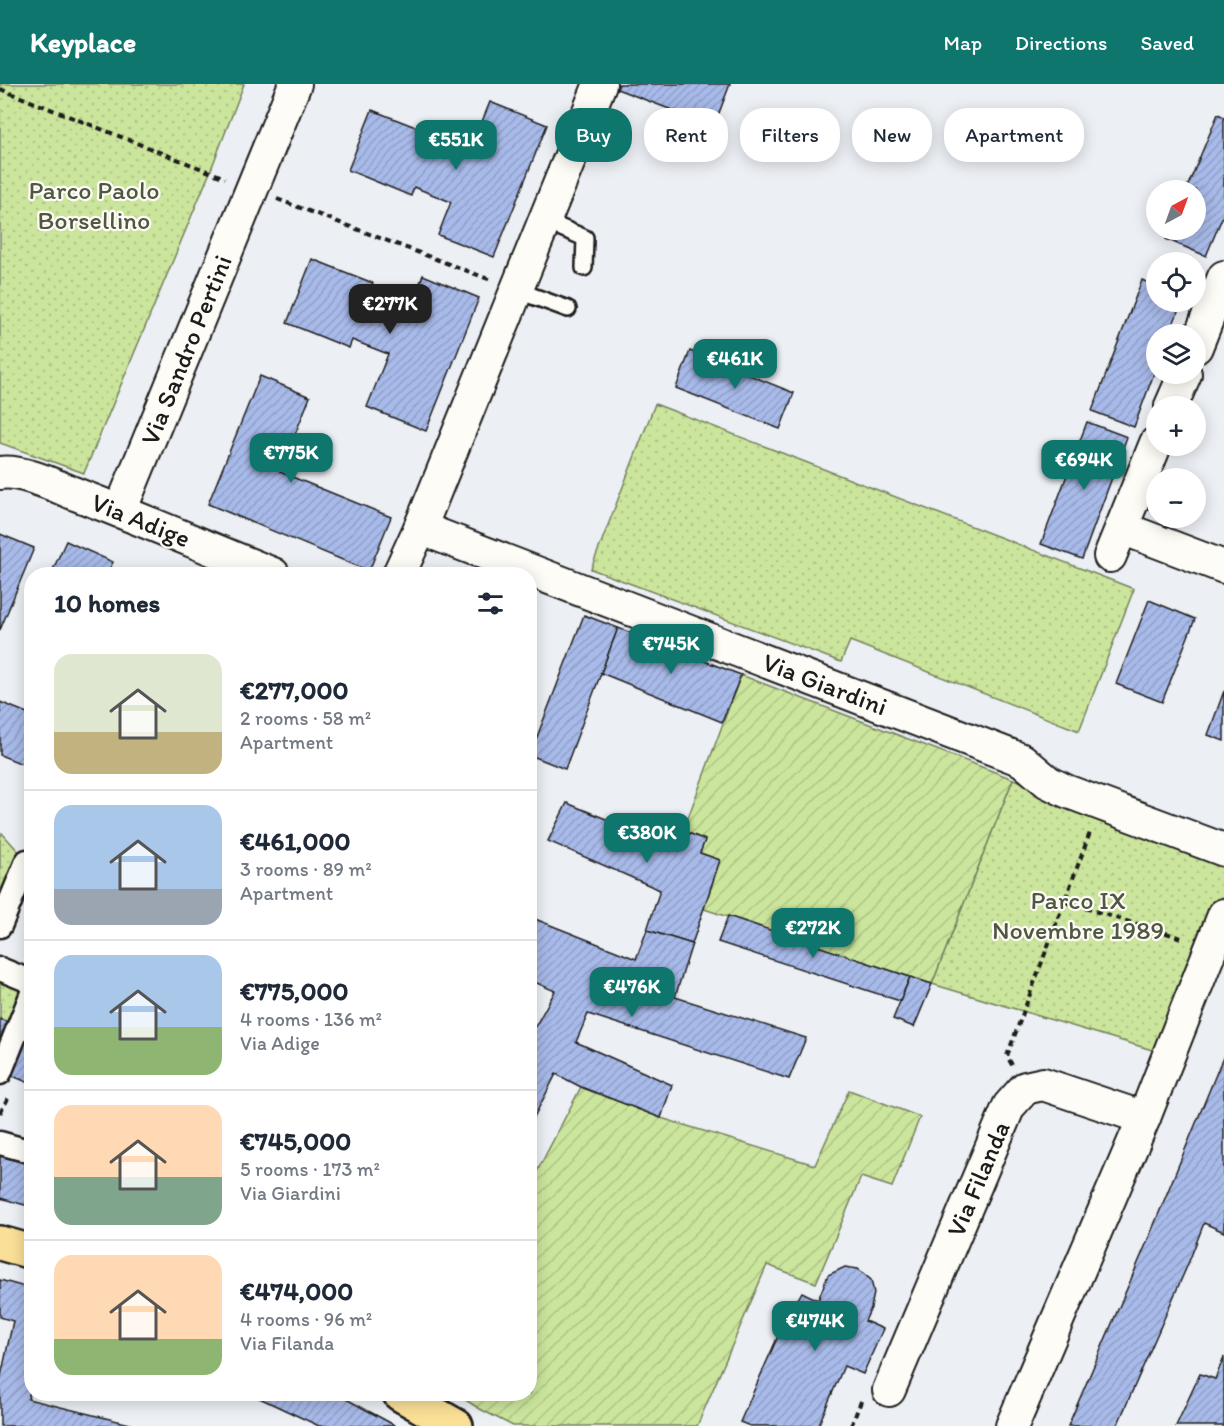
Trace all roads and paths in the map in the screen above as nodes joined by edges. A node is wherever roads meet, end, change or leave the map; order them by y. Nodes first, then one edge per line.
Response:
1 (295, 84) edge
2 (600, 84) edge
3 (0, 89) edge
4 (252, 189) junction
5 (544, 221) junction
6 (584, 268) dead end
7 (1224, 278) edge
8 (516, 290) junction
9 (568, 309) dead end
10 (1205, 324) edge
11 (1151, 456) edge
12 (3, 473) edge
13 (120, 511) junction
14 (420, 528) junction
15 (256, 567) edge
16 (402, 567) edge
17 (521, 567) edge
18 (1224, 567) edge
19 (537, 573) edge
20 (1100, 804) junction
21 (1224, 850) edge
22 (24, 868) edge
23 (1065, 902) junction
24 (1224, 915) edge
25 (0, 926) edge
26 (1211, 947) junction
27 (0, 969) edge
28 (24, 979) edge
29 (24, 1013) edge
30 (0, 1073) edge
31 (1025, 1088) junction
32 (1144, 1118) junction
33 (0, 1143) edge
34 (24, 1150) edge
35 (0, 1243) edge
36 (24, 1250) edge
37 (890, 1390) dead end
38 (412, 1401) edge
39 (456, 1426) edge
40 (1012, 1426) edge

1 - 4 street, Via Sandro Pertini
2 - 5 street
3 - 4 path
4 - 8 path
4 - 13 street, Via Sandro Pertini
5 - 6 lane
5 - 8 street
7 - 10 street
8 - 9 lane
8 - 14 street
11 - 18 street
12 - 13 street, Via Adige
13 - 15 street, Via Adige
14 - 16 street
14 - 17 street, Via Giardini
19 - 20 street, Via Giardini
20 - 21 street, Via Giardini
20 - 23 path
22 - 25 street
23 - 26 path
23 - 31 path
24 - 26 street
26 - 32 street
27 - 28 street
29 - 30 street
31 - 32 street
31 - 37 street, Via Filanda
32 - 40 street
33 - 34 street
35 - 36 main road
38 - 39 main road

